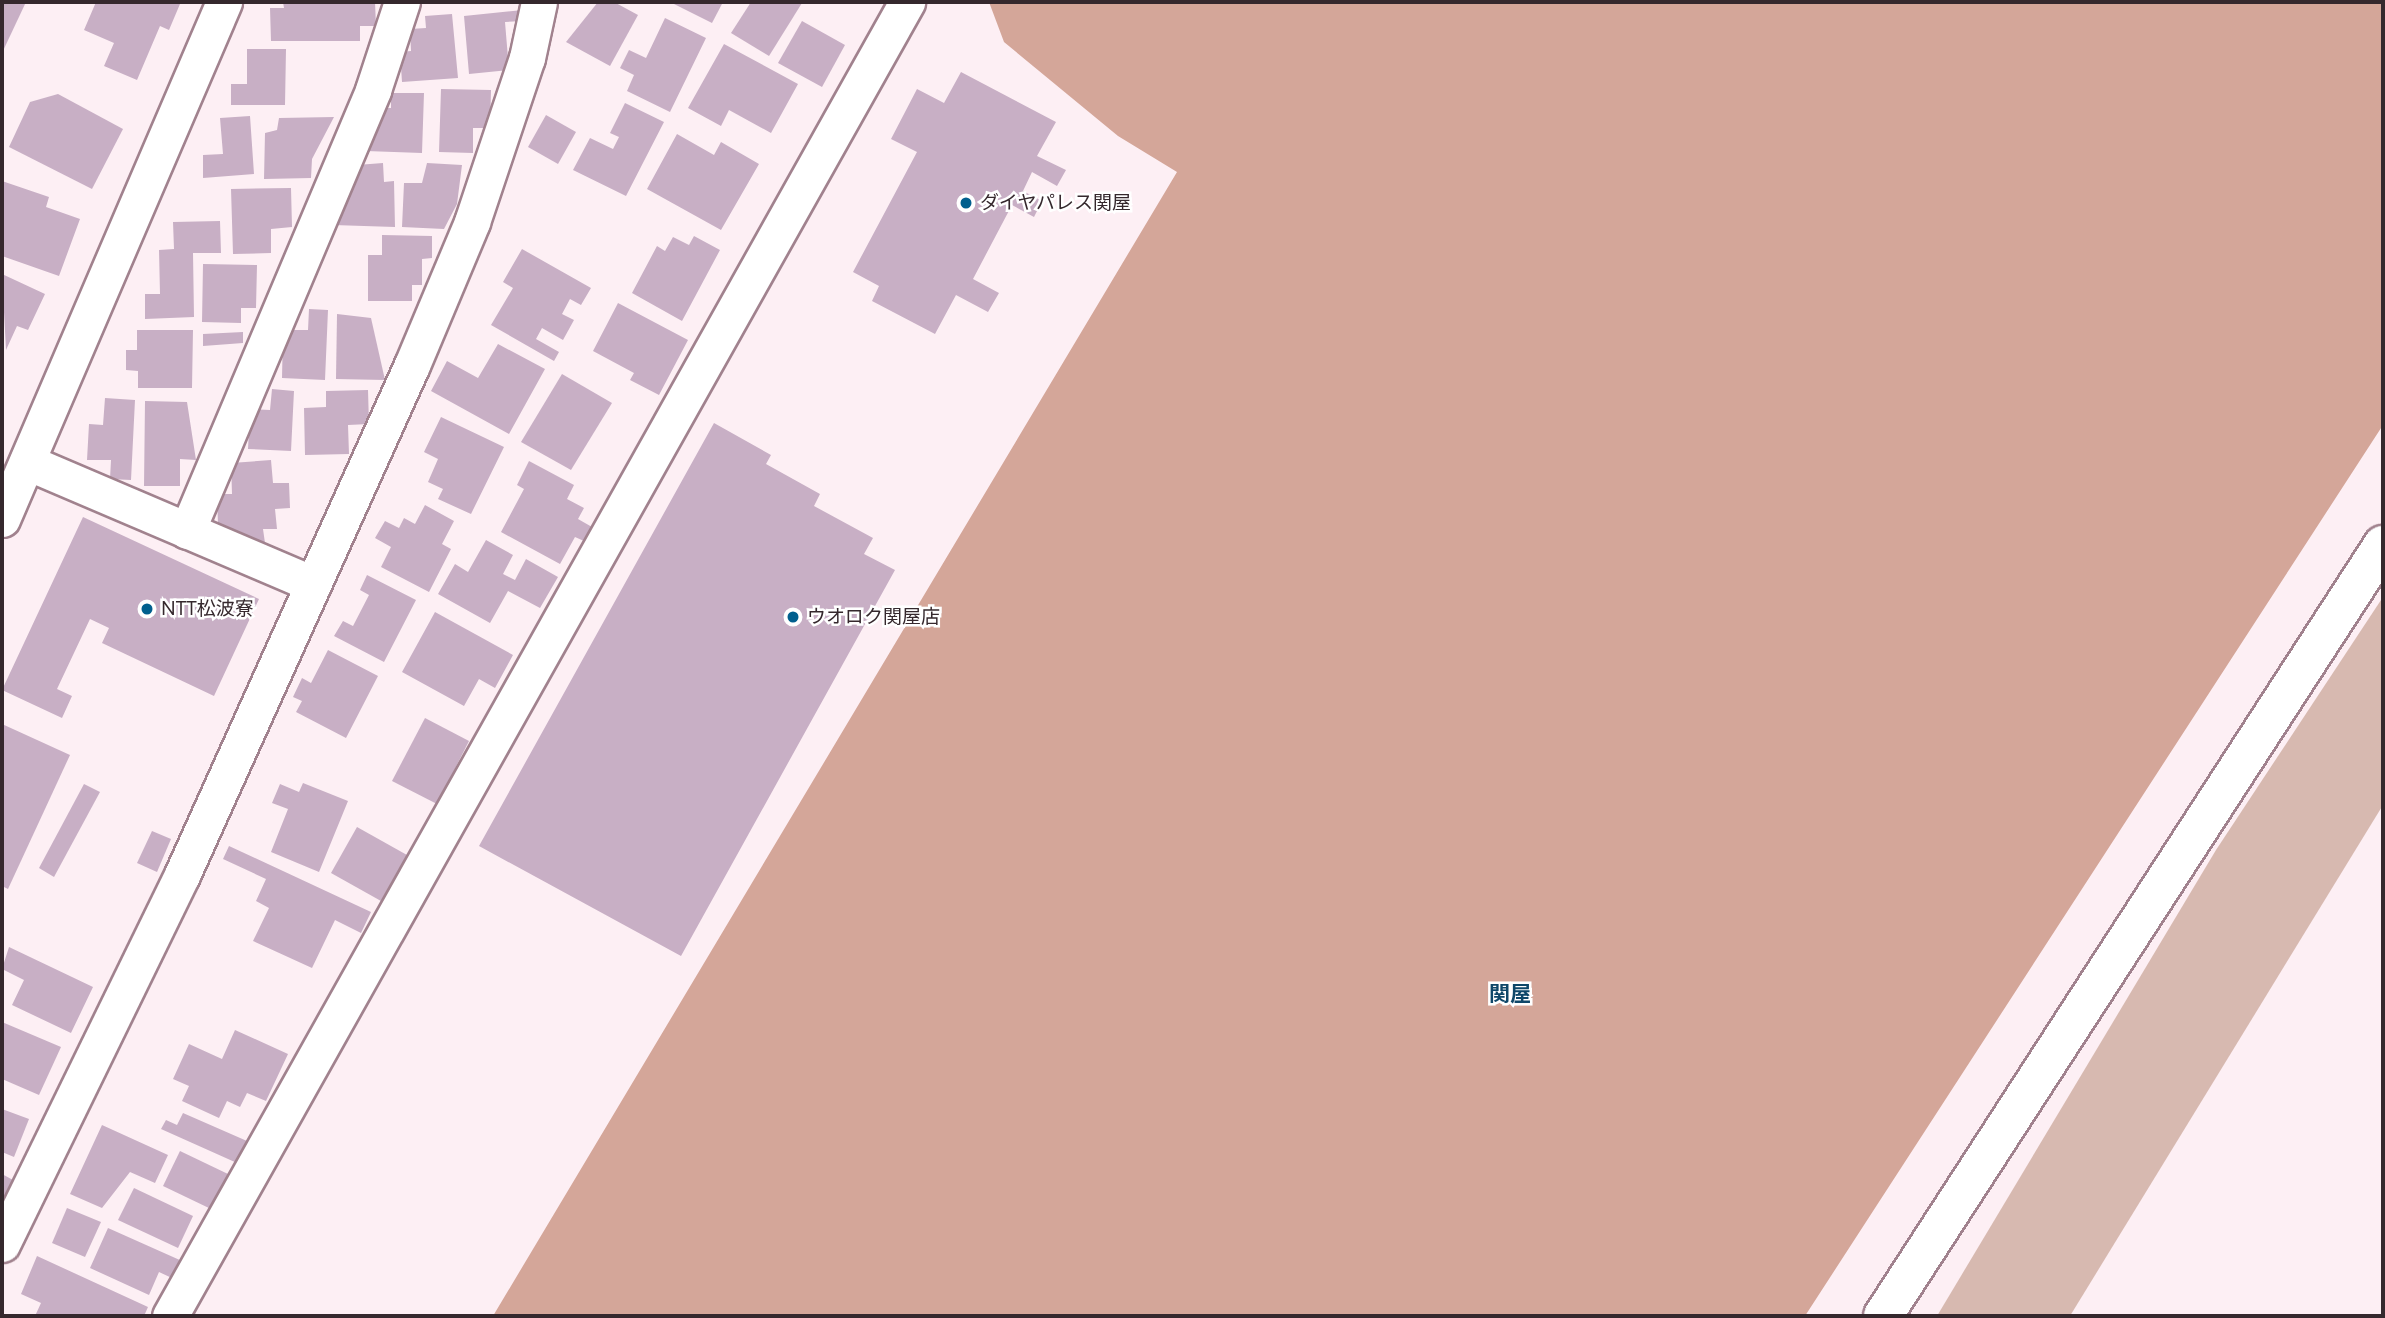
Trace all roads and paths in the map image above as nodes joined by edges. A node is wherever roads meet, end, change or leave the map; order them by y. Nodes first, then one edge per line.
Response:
1 (224, 2) edge
2 (402, 2) edge
3 (539, 2) edge
4 (907, 2) edge
5 (27, 462) junction
6 (2, 519) edge
7 (187, 531) junction
8 (2383, 545) edge
9 (313, 584) junction
10 (2, 1244) edge
11 (170, 1316) edge
12 (1883, 1316) edge

1 - 5 street
2 - 7 street
3 - 9 street
4 - 11 street
5 - 6 street
5 - 7 street
7 - 9 street
8 - 12 street
9 - 10 street

